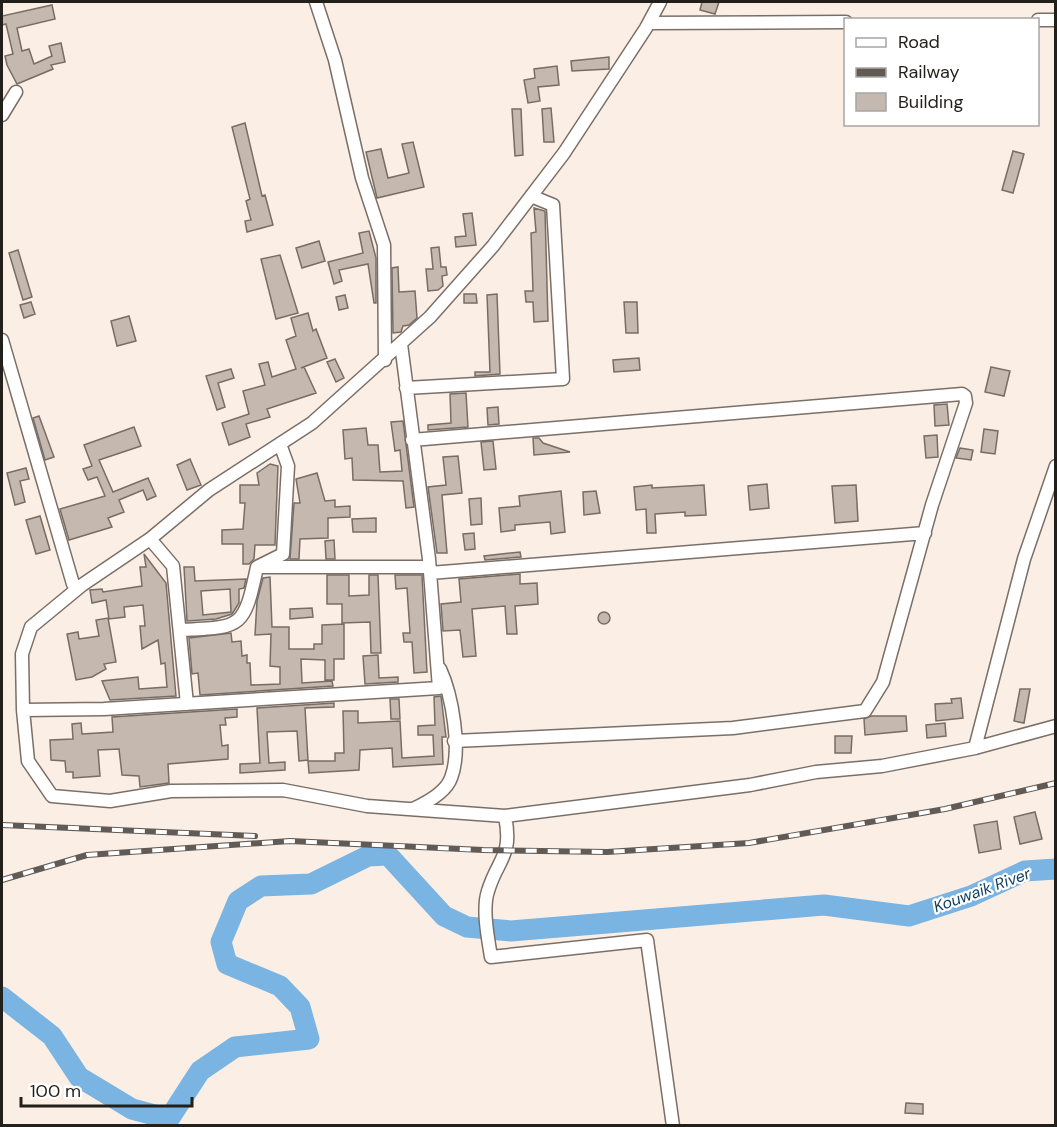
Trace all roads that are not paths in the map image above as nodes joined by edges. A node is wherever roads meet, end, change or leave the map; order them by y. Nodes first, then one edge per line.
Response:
1 (316, 2) edge
2 (660, 2) edge
3 (1039, 20) edge
4 (1056, 20) edge
5 (844, 22) edge
6 (649, 23) junction
7 (16, 92) dead end
8 (2, 115) edge
9 (531, 196) junction
10 (2, 340) edge
11 (401, 344) junction
12 (385, 360) junction
13 (406, 388) junction
14 (412, 440) junction
15 (280, 444) junction
16 (1056, 466) edge
17 (925, 533) junction
18 (150, 539) junction
19 (257, 567) junction
20 (430, 570) junction
21 (78, 588) junction
22 (181, 630) junction
23 (437, 662) junction
24 (187, 704) junction
25 (23, 710) junction
26 (1056, 726) edge
27 (454, 741) junction
28 (975, 748) junction
29 (413, 809) junction
30 (505, 816) junction
31 (673, 1125) edge

1 - 12 street
2 - 6 street
3 - 4 street
5 - 6 street
6 - 9 street
7 - 8 street
9 - 11 street
9 - 13 street
10 - 21 street
11 - 12 street
11 - 13 street
12 - 15 street
13 - 14 street
14 - 17 street
14 - 20 street
15 - 18 street
15 - 19 street
16 - 28 street
17 - 20 street
17 - 27 street
18 - 21 street
18 - 22 street
19 - 20 street
19 - 22 street
20 - 23 street
21 - 25 street
22 - 24 street
23 - 24 street
23 - 27 street
24 - 25 street
25 - 29 street
26 - 28 street
27 - 29 street
28 - 30 street
29 - 30 street
30 - 31 street

